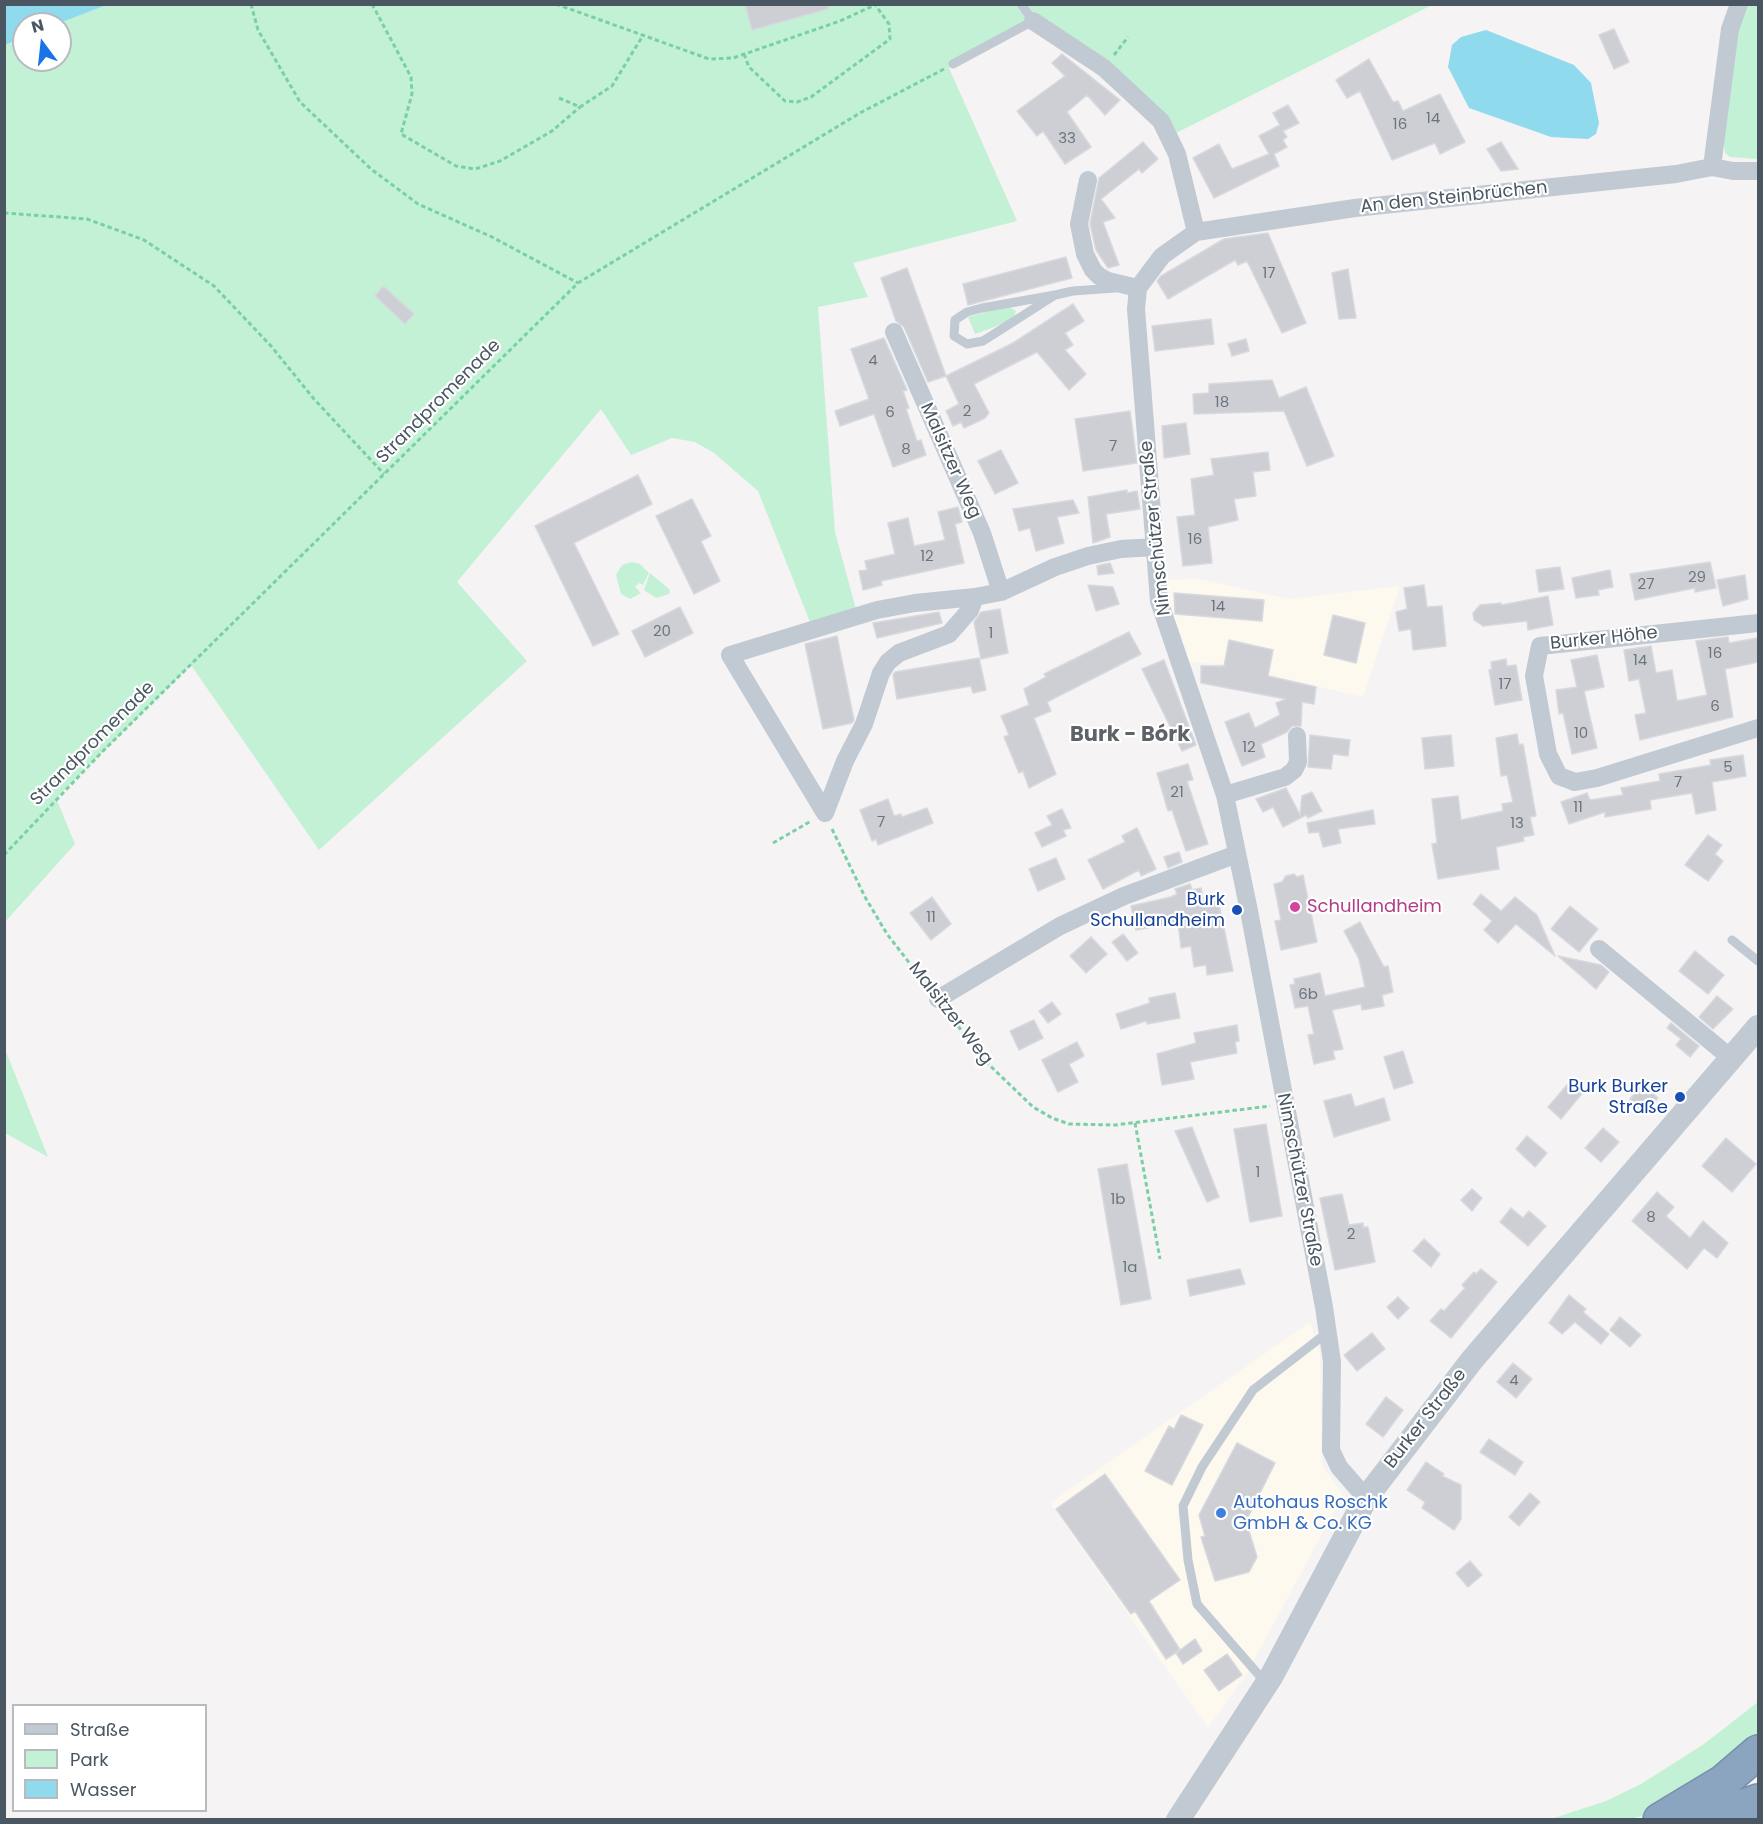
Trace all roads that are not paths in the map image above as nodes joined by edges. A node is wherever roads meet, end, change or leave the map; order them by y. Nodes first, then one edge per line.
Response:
1 (1021, 4) edge
2 (1739, 4) edge
3 (1032, 21) junction
4 (953, 64) road end
5 (1712, 167) junction
6 (1758, 171) edge
7 (1088, 180) dead end
8 (1196, 232) junction
9 (1138, 288) junction
10 (1055, 295) junction
11 (894, 332) dead end
12 (1155, 547) junction
13 (1001, 592) junction
14 (975, 597) junction
15 (1758, 623) edge
16 (1758, 728) edge
17 (1297, 736) dead end
18 (1225, 795) junction
19 (1237, 854) junction
20 (1732, 940) dead end
21 (1599, 949) dead end
22 (1758, 961) edge
23 (938, 999) road end
24 (1758, 1027) edge
25 (1732, 1059) junction
26 (1328, 1332) junction
27 (1366, 1498) junction
28 (1267, 1684) junction
29 (1758, 1752) edge
30 (1758, 1801) edge
31 (1178, 1820) edge
32 (1660, 1820) edge
33 (1705, 1820) edge

1 - 3 lane
2 - 5 street
3 - 4 lane
3 - 8 street
5 - 6 street, An den Steinbrüchen
5 - 8 street, An den Steinbrüchen
7 - 9 street
8 - 9 street
9 - 10 lane
9 - 12 street, Nimschützer Straße
10 - 10 lane
11 - 13 street, Malsitzer Weg
12 - 13 street
12 - 18 street, Nimschützer Straße
13 - 14 street
14 - 14 street
15 - 16 street, Burker Höhe
17 - 18 street
18 - 19 street, Nimschützer Straße
19 - 23 street
19 - 26 street, Nimschützer Straße
20 - 22 lane
21 - 25 street
24 - 25 street, Burker Straße
25 - 27 street, Burker Straße
26 - 27 street, Nimschützer Straße
26 - 28 lane
27 - 28 street, Burker Straße
28 - 31 street, Burker Straße
29 - 32 highway
30 - 33 highway

